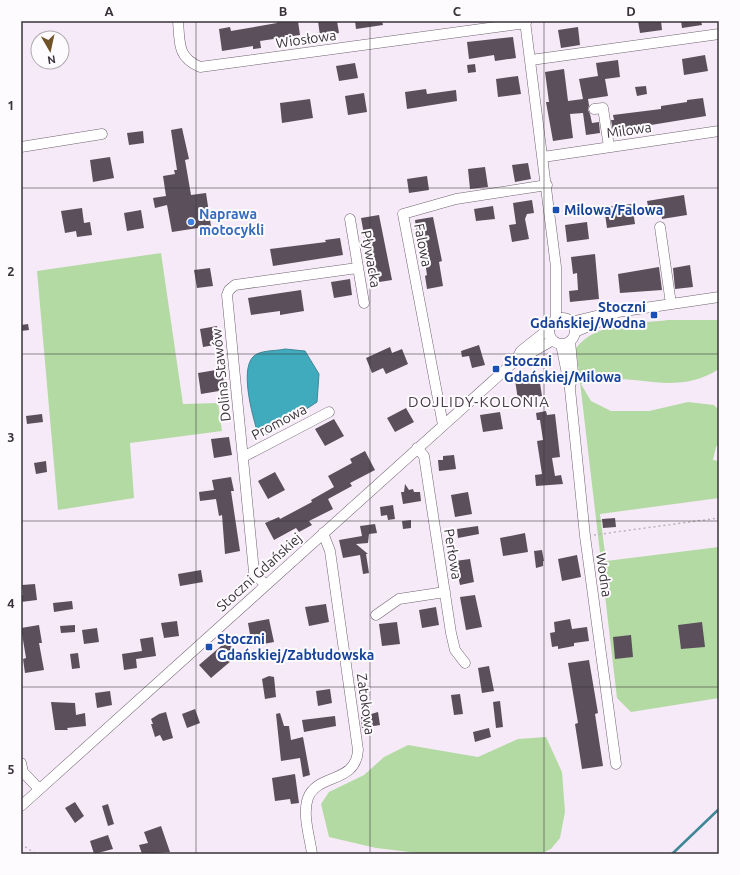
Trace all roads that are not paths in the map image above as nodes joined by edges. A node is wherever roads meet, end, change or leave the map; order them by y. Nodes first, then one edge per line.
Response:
1 (178, 21) edge
2 (526, 22) edge
3 (719, 34) edge
4 (531, 60) junction
5 (594, 109) dead end
6 (719, 131) edge
7 (102, 134) dead end
8 (21, 147) edge
9 (609, 147) junction
10 (543, 157) junction
11 (547, 185) junction
12 (350, 219) dead end
13 (660, 227) dead end
14 (357, 268) junction
15 (719, 297) edge
16 (364, 303) dead end
17 (671, 304) junction
18 (621, 312) junction
19 (560, 322) junction
20 (565, 339) junction
21 (516, 360) junction
22 (329, 412) dead end
23 (443, 426) junction
24 (417, 448) junction
25 (243, 457) junction
26 (323, 533) junction
27 (265, 585) junction
28 (445, 592) junction
29 (376, 616) dead end
30 (465, 663) dead end
31 (21, 763) edge
32 (616, 764) dead end
33 (39, 789) junction
34 (21, 806) edge
35 (312, 854) edge

1 - 2 street, Wiosłowa
2 - 4 street
3 - 4 street
4 - 10 street
5 - 9 street
6 - 9 street, Milowa
7 - 8 street
9 - 10 street, Milowa
10 - 11 street
11 - 19 street
11 - 23 street, Falowa
12 - 14 street, Pływacka
13 - 17 street
14 - 16 street, Pływacka
14 - 25 street, Dolina Stawów
15 - 17 street, Stoczni Gdańskiej
17 - 18 street, Stoczni Gdańskiej
18 - 19 street, Stoczni Gdańskiej
18 - 20 street, Stoczni Gdańskiej
19 - 20 street
19 - 20 street
19 - 21 street, Stoczni Gdańskiej
20 - 21 street, Stoczni Gdańskiej
20 - 32 street, Wodna
21 - 23 street, Stoczni Gdańskiej
22 - 25 street, Promowa
23 - 24 street, Stoczni Gdańskiej
24 - 26 street, Stoczni Gdańskiej
24 - 28 street, Perłowa
25 - 27 street, Dolina Stawów
26 - 27 street, Stoczni Gdańskiej
26 - 35 street, Zatokowa
27 - 33 street, Stoczni Gdańskiej
28 - 29 street
28 - 30 street, Perłowa
31 - 33 street
33 - 34 street, Stoczni Gdańskiej

